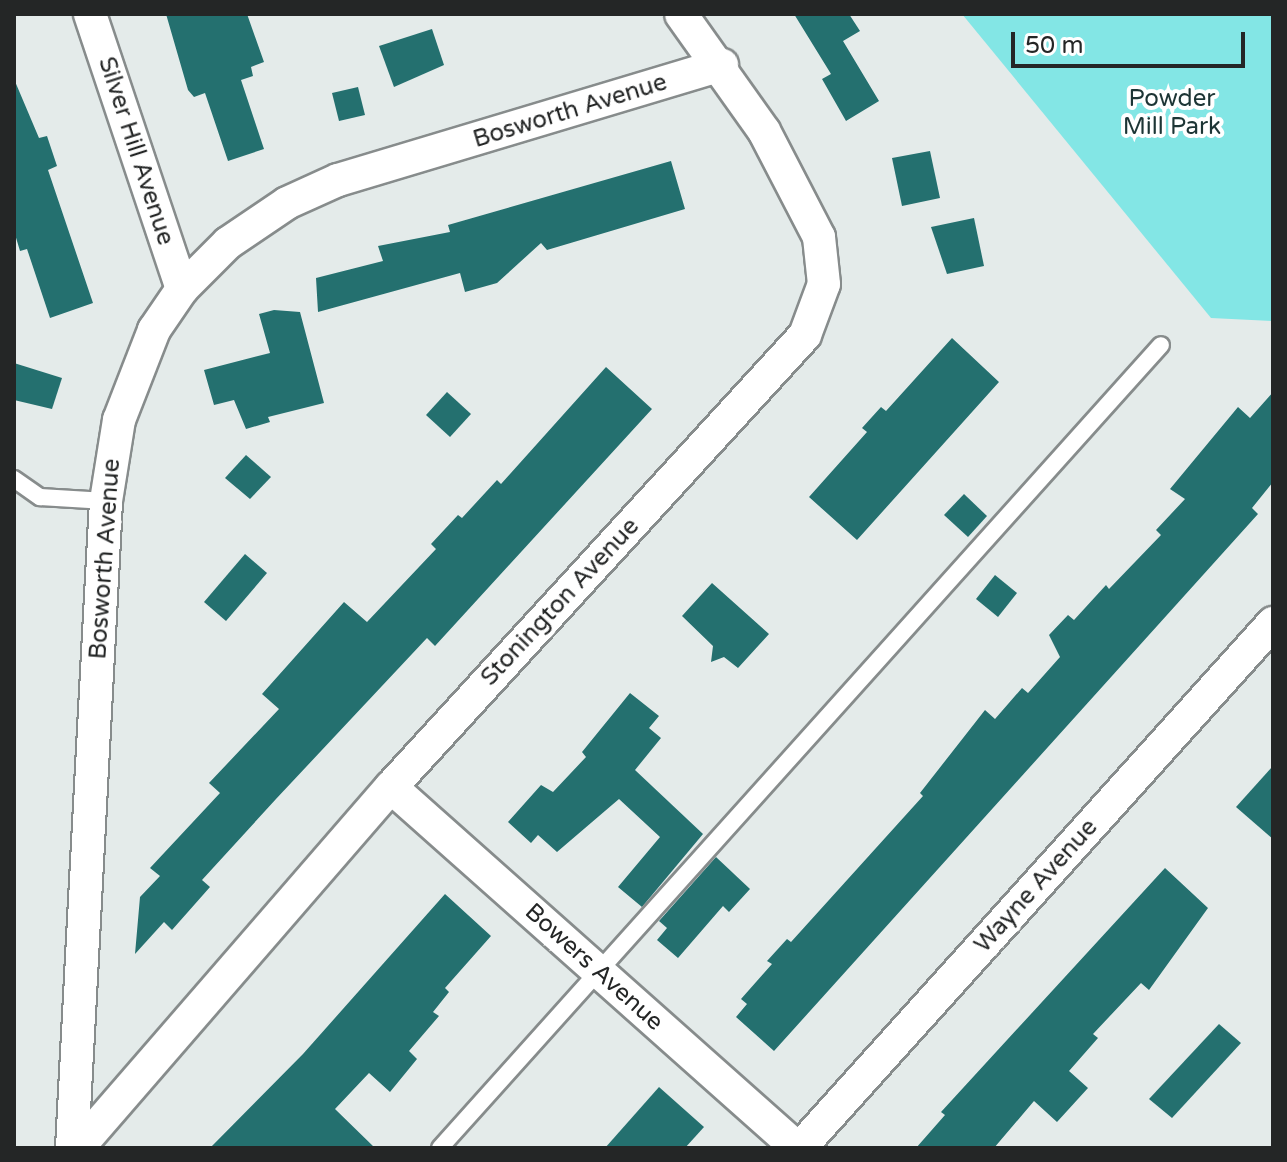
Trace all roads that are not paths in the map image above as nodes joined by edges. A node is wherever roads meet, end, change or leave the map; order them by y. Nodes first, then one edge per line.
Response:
1 (90, 14) edge
2 (681, 14) edge
3 (722, 65) junction
4 (182, 289) junction
5 (1161, 345) dead end
6 (14, 479) edge
7 (106, 501) junction
8 (1273, 623) edge
9 (391, 787) junction
10 (599, 971) junction
11 (75, 1148) edge
12 (440, 1148) edge
13 (799, 1148) edge

1 - 4 street, Silver Hill Avenue
2 - 3 street, Stonington Avenue
3 - 4 street, Bosworth Avenue
3 - 9 street, Stonington Avenue
4 - 7 street, Bosworth Avenue
5 - 10 lane
6 - 7 lane
7 - 11 street, Bosworth Avenue
8 - 13 street, Wayne Avenue
9 - 10 street, Bowers Avenue
9 - 11 street, Stonington Avenue
10 - 12 lane
10 - 13 street, Bowers Avenue

